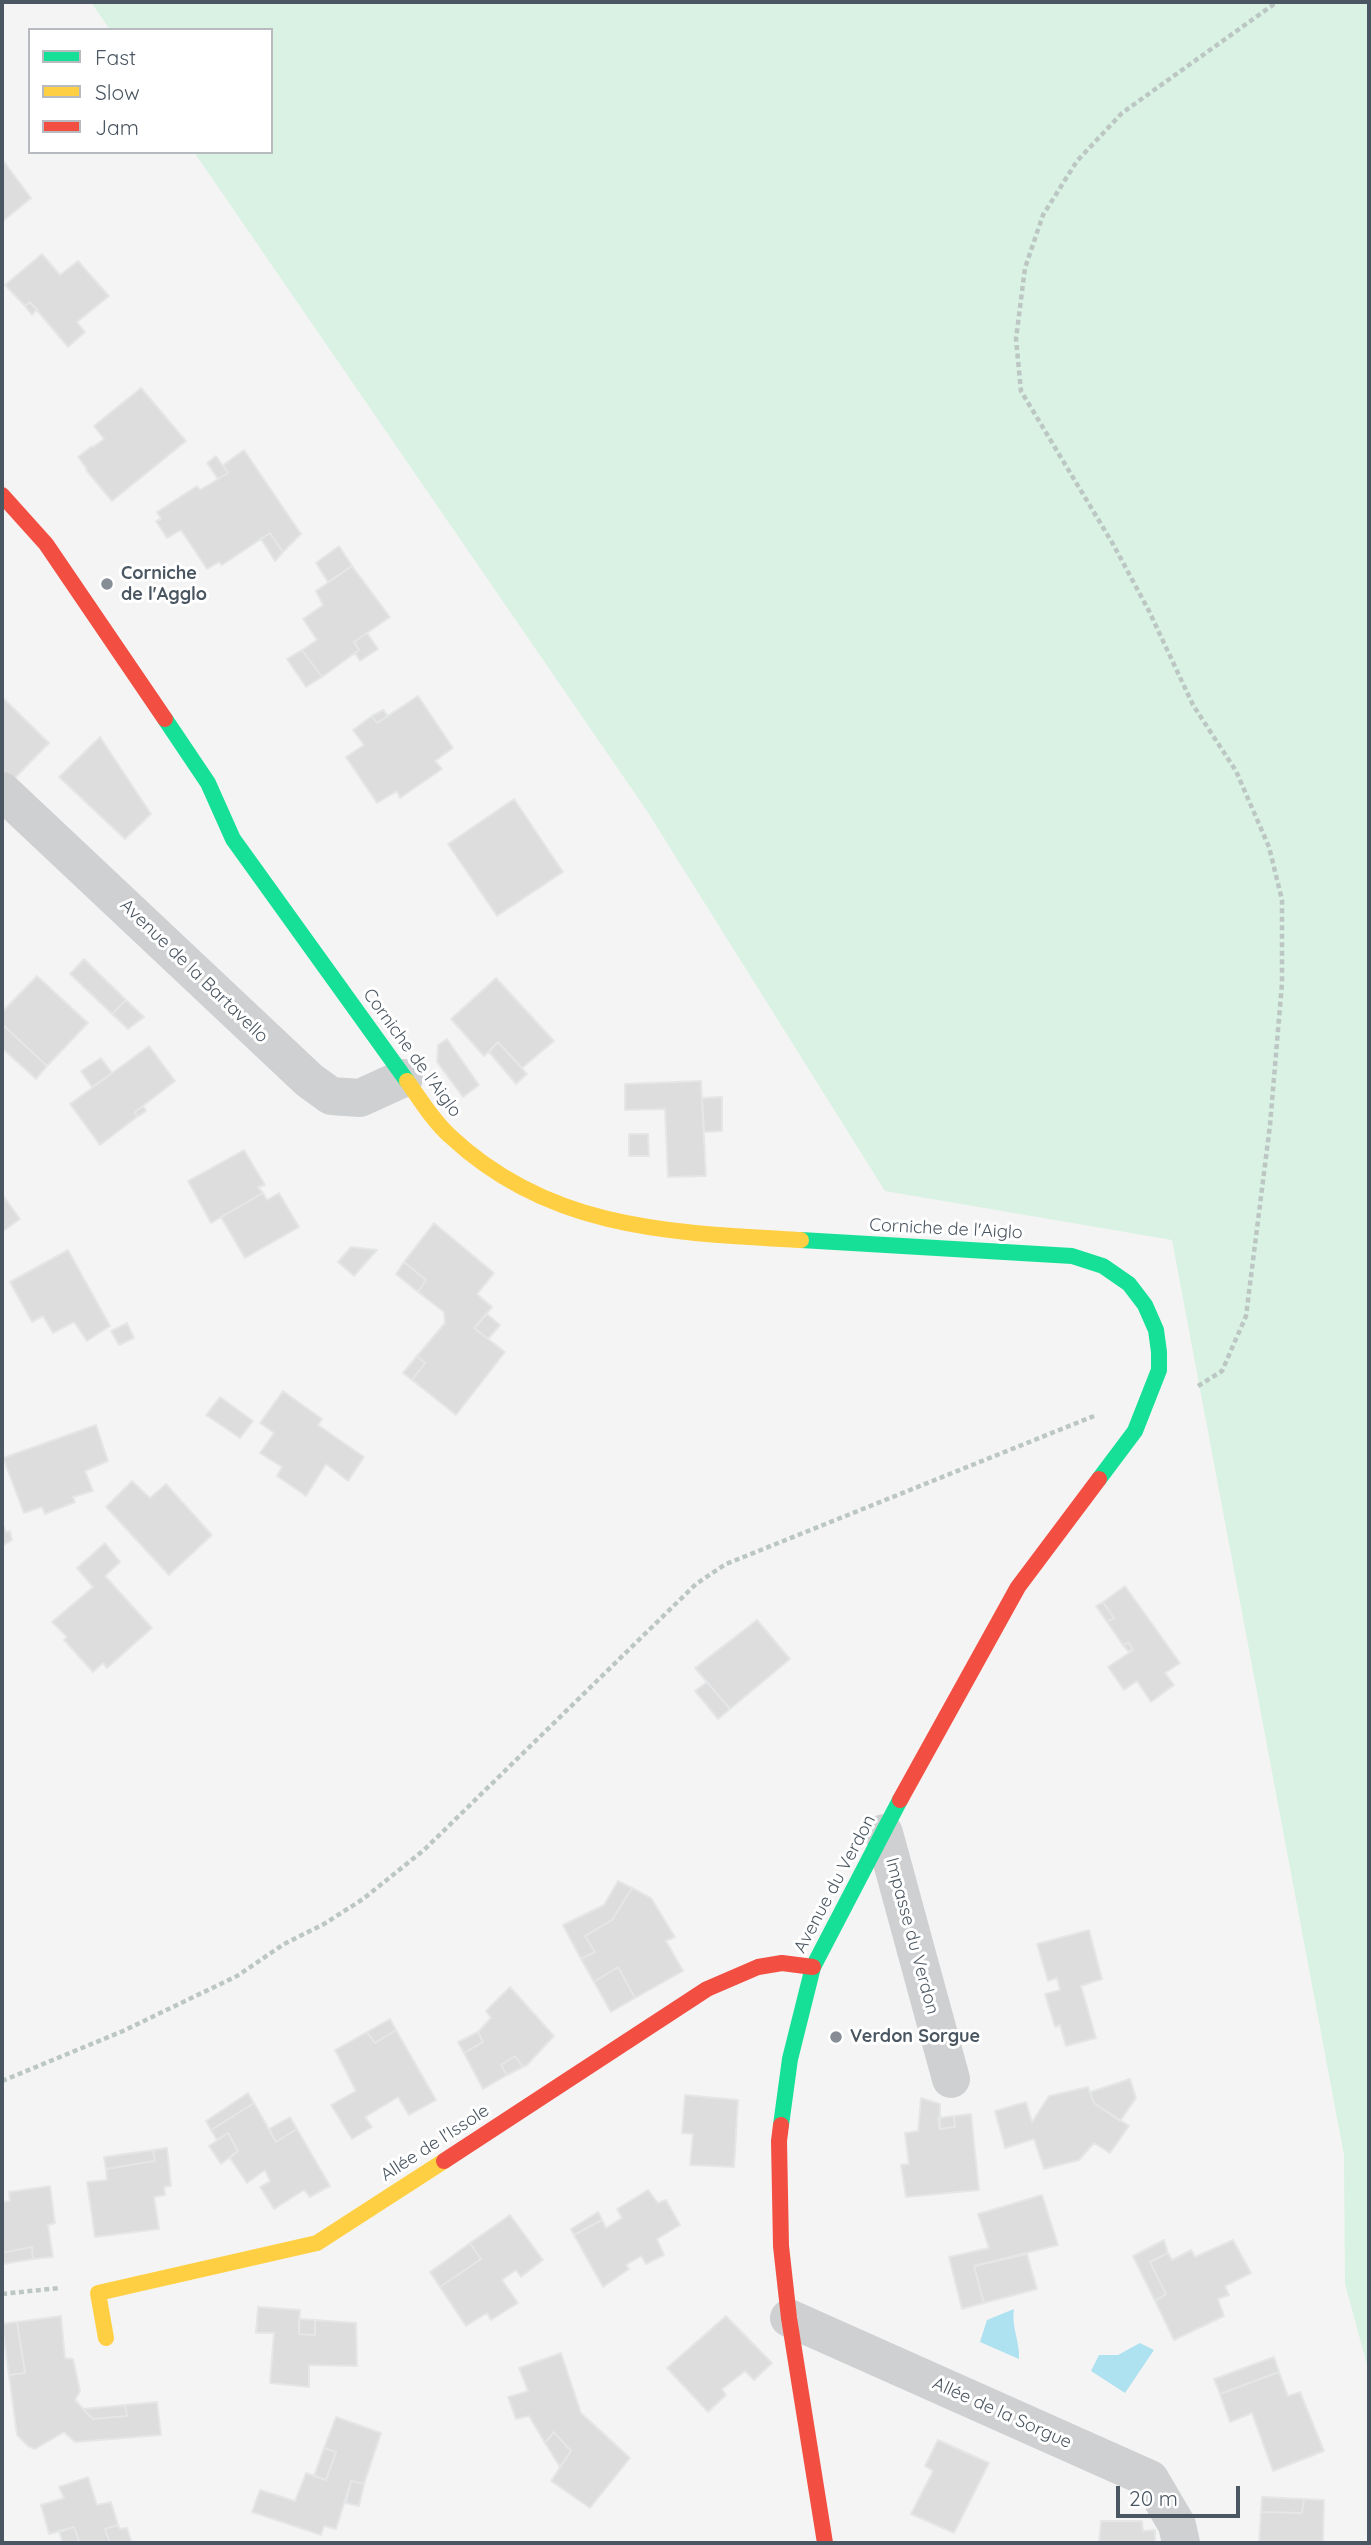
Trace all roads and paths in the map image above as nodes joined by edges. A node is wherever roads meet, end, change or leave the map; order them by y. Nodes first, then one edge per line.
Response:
1 (1277, 2) edge
2 (2, 495) edge
3 (2, 791) edge
4 (404, 1078) junction
5 (1150, 1394) junction
6 (884, 1833) junction
7 (813, 1967) junction
8 (951, 2079) dead end
9 (2, 2081) edge
10 (98, 2293) junction
11 (2, 2294) edge
12 (789, 2318) junction
13 (106, 2338) dead end
14 (825, 2543) edge
15 (1181, 2543) edge

1 - 5 path
2 - 4 street, Corniche de l'Aiglo
3 - 4 street, Avenue de la Bartavello
4 - 5 street, Corniche de l'Aiglo
5 - 6 street, Avenue du Verdon
5 - 9 path
6 - 7 street, Avenue du Verdon
6 - 8 street, Impasse du Verdon
7 - 10 street, Allée de l'Issole
7 - 12 street, Avenue du Verdon
10 - 11 path
10 - 13 street
12 - 14 street, Avenue du Verdon
12 - 15 street, Allée de la Sorgue

